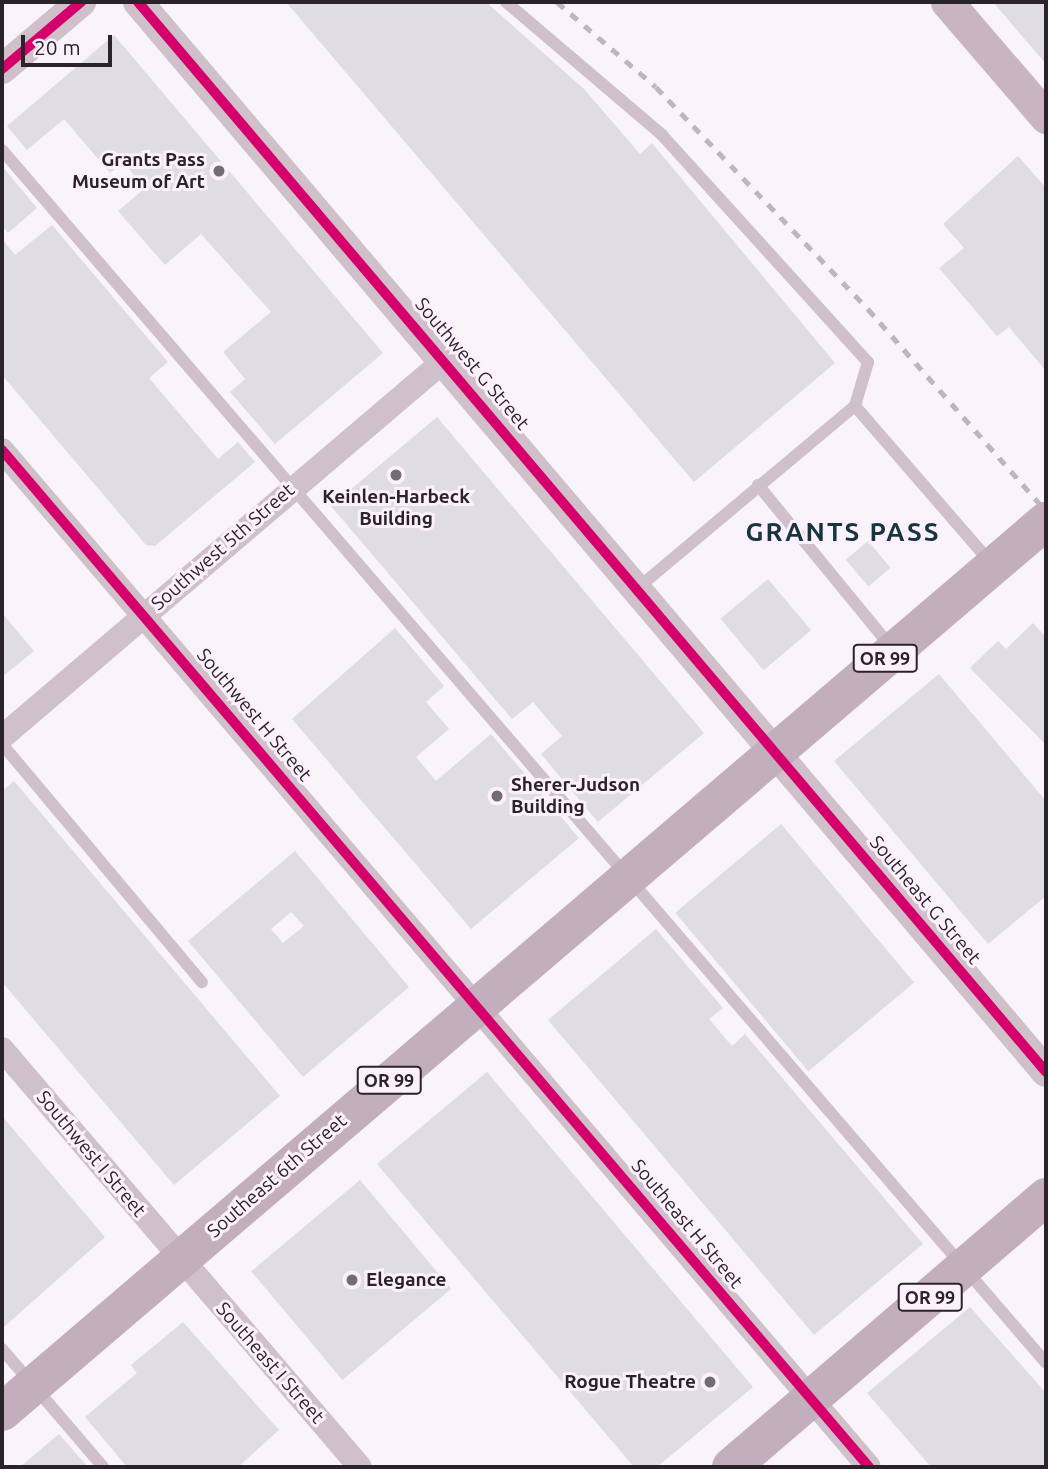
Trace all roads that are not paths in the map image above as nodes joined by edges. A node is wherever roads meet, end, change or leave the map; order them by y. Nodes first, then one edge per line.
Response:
1 (81, 2) edge
2 (138, 2) edge
3 (506, 2) edge
4 (947, 2) edge
5 (2, 69) edge
6 (1046, 117) edge
7 (2, 150) edge
8 (446, 359) junction
9 (855, 406) junction
10 (2, 450) edge
11 (758, 485) junction
12 (291, 488) junction
13 (1046, 521) edge
14 (993, 566) junction
15 (639, 587) junction
16 (144, 614) junction
17 (894, 650) junction
18 (2, 737) edge
19 (2, 744) edge
20 (777, 750) junction
21 (629, 876) junction
22 (202, 982) dead end
23 (477, 1004) junction
24 (2, 1049) edge
25 (1046, 1072) edge
26 (1046, 1197) edge
27 (180, 1259) junction
28 (966, 1266) junction
29 (2, 1349) edge
30 (1046, 1363) edge
31 (32, 1385) junction
32 (813, 1398) junction
33 (2, 1412) edge
34 (103, 1467) edge
35 (360, 1467) edge
36 (731, 1467) edge
37 (869, 1467) edge

1 - 5 street
2 - 8 street, Southwest G Street
3 - 9 lane
4 - 6 main road
7 - 12 lane
8 - 12 street, Southwest 5th Street
8 - 15 street, Southwest G Street
9 - 11 lane
9 - 14 lane
10 - 16 street, Southwest H Street
11 - 15 lane
11 - 17 lane
12 - 16 street, Southwest 5th Street
12 - 21 lane
13 - 14 highway, OR 99
14 - 17 highway, OR 99
15 - 20 street, Southwest G Street
16 - 18 street, Southwest 5th Street
16 - 23 street, Southwest H Street
17 - 20 highway, OR 99
19 - 22 lane
20 - 21 highway, Southeast 6th Street / OR 99
20 - 25 street, Southeast G Street
21 - 23 highway, Southeast 6th Street / OR 99
21 - 28 lane
23 - 27 highway, Southeast 6th Street / OR 99
23 - 32 street, Southeast H Street
24 - 27 street, Southwest I Street
26 - 28 highway, OR 99
27 - 31 highway, Southeast 6th Street / OR 99
27 - 35 street, Southeast I Street
28 - 30 lane
28 - 32 highway, OR 99
29 - 31 lane
31 - 33 highway, Southeast 6th Street / OR 99
31 - 34 lane
32 - 36 highway, OR 99
32 - 37 street, Southeast H Street

